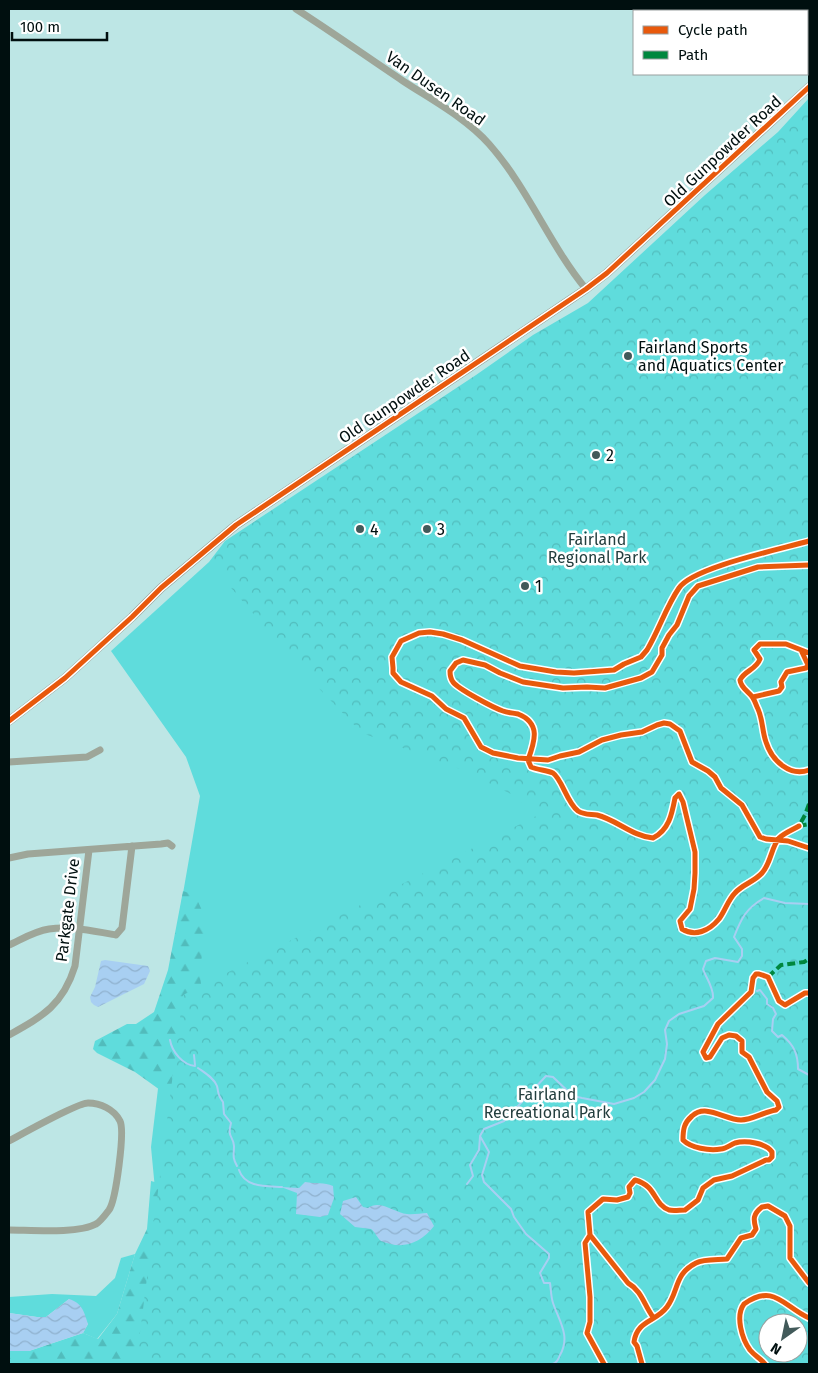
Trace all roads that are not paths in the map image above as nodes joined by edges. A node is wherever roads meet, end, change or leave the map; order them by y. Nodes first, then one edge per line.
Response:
1 (296, 9) edge
2 (809, 87) edge
3 (586, 289) junction
4 (9, 721) edge
5 (100, 750) dead end
6 (9, 762) edge
7 (132, 846) junction
8 (172, 846) dead end
9 (89, 850) junction
10 (9, 858) edge
11 (80, 929) junction
12 (9, 945) edge
13 (9, 1035) edge
14 (9, 1141) edge
15 (9, 1230) edge

1 - 3 street, Van Dusen Road
2 - 3 main road, Old Gunpowder Road
3 - 4 main road, Old Gunpowder Road
5 - 6 street
7 - 8 street
7 - 9 street
7 - 11 street
9 - 10 street
9 - 11 street, Parkgate Drive
11 - 12 street
11 - 13 street, Parkgate Drive
14 - 15 street

